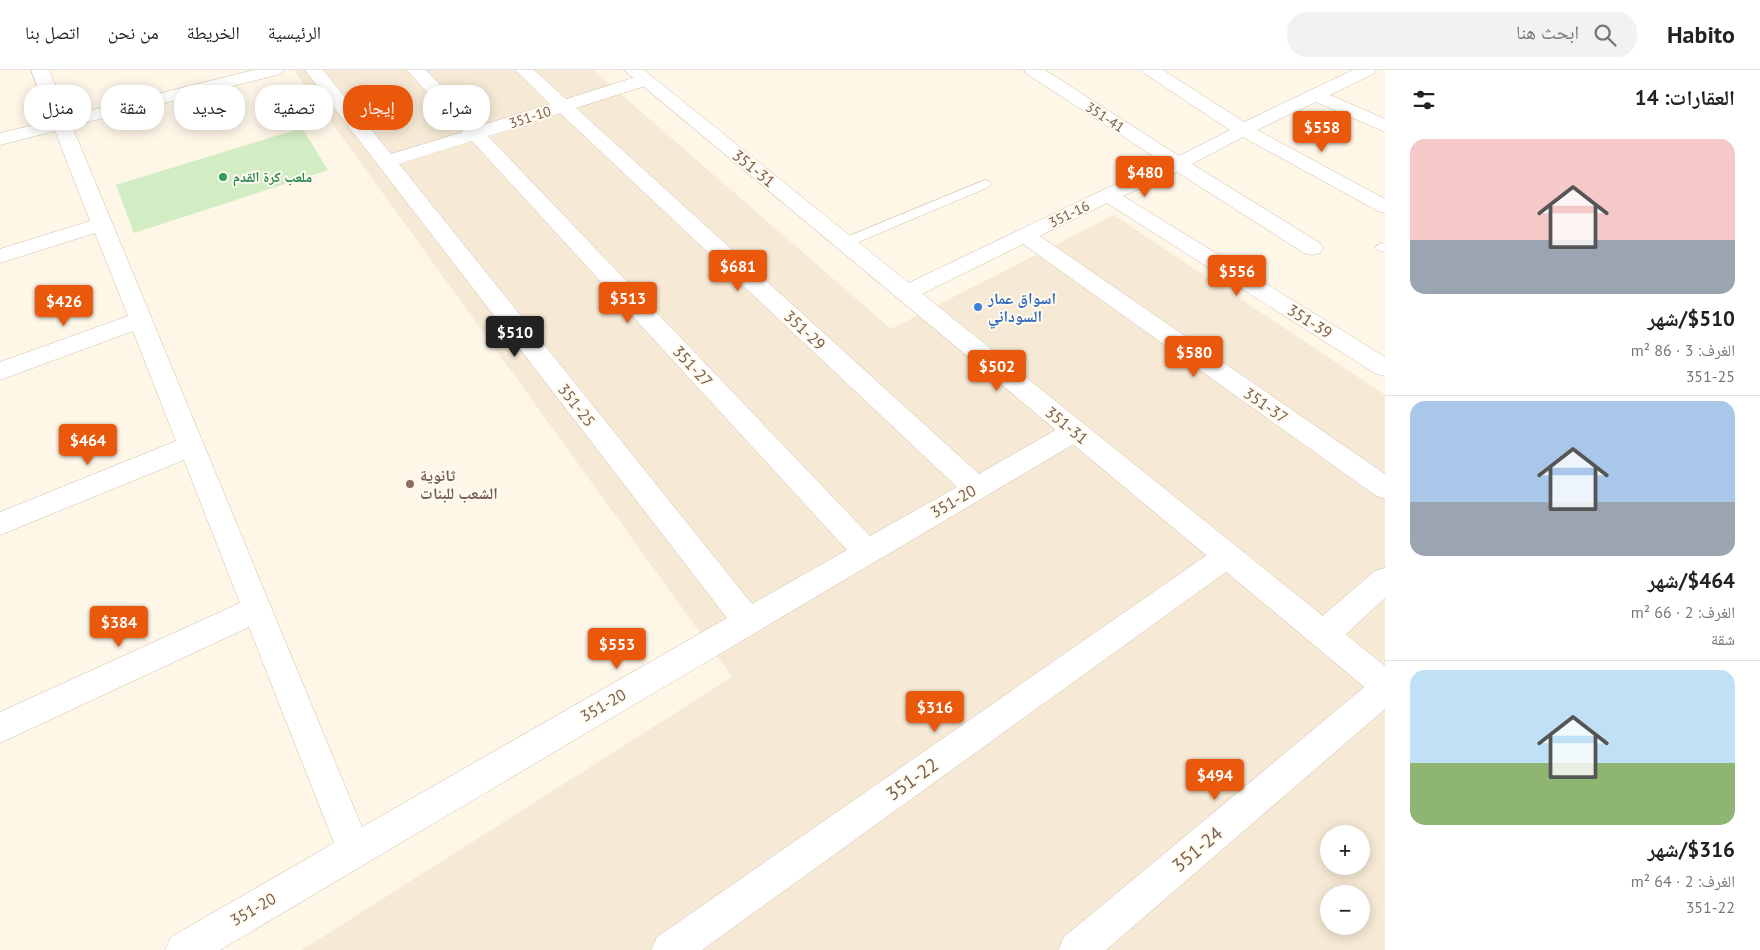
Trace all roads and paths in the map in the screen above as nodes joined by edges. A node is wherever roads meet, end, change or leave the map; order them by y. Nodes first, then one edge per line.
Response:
1 (40, 70) edge
2 (275, 70) edge
3 (314, 70) edge
4 (416, 70) edge
5 (524, 70) edge
6 (1033, 70) edge
7 (1151, 70) edge
8 (1367, 70) edge
9 (639, 75) edge
10 (46, 85) edge
11 (1316, 95) junction
12 (564, 106) junction
13 (91, 117) edge
14 (1385, 126) edge
15 (37, 130) edge
16 (64, 130) edge
17 (1243, 130) junction
18 (476, 134) junction
19 (0, 139) edge
20 (386, 162) junction
21 (1178, 164) junction
22 (984, 184) dead end
23 (1108, 195) junction
24 (1385, 207) edge
25 (102, 224) junction
26 (1024, 236) junction
27 (844, 243) junction
28 (1312, 248) dead end
29 (0, 256) edge
30 (906, 293) junction
31 (141, 320) junction
32 (1385, 368) edge
33 (0, 371) edge
34 (1075, 431) junction
35 (192, 446) junction
36 (976, 488) junction
37 (1385, 488) edge
38 (0, 524) edge
39 (867, 552) junction
40 (1227, 556) junction
41 (1385, 580) edge
42 (257, 609) junction
43 (748, 621) junction
44 (1324, 634) junction
45 (1385, 685) edge
46 (1385, 689) edge
47 (0, 728) edge
48 (354, 850) junction
49 (184, 950) edge
50 (670, 950) edge
51 (1077, 950) edge

1 - 10 street
2 - 13 street
3 - 20 street, 351-25
4 - 18 street, 351-27
5 - 12 street, 351-29
6 - 21 street, 351-41
7 - 17 street
8 - 11 street, 351-16
9 - 12 street, 351-10
9 - 27 street, 351-31
11 - 14 street
11 - 17 street, 351-16
12 - 18 street, 351-10
12 - 36 street, 351-29
15 - 19 street
16 - 25 street
17 - 21 street, 351-16
17 - 24 street
18 - 20 street, 351-10
18 - 39 street, 351-27
20 - 43 street, 351-25
21 - 23 street, 351-16
21 - 28 street, 351-41
22 - 27 lane
23 - 26 street, 351-16
23 - 32 street, 351-39
25 - 29 street
25 - 31 street
26 - 30 street, 351-16
26 - 37 street, 351-37
27 - 30 street, 351-31
30 - 34 street, 351-31
31 - 33 street
31 - 35 street
34 - 36 street, 351-20
34 - 40 street, 351-31
35 - 38 street
35 - 42 street
36 - 39 street, 351-20
39 - 43 street, 351-20
40 - 44 street, 351-31
40 - 50 street, 351-22
41 - 44 street
42 - 47 street
42 - 48 street
43 - 48 street, 351-20
44 - 45 street, 351-31
46 - 51 street, 351-24
48 - 49 street, 351-20

